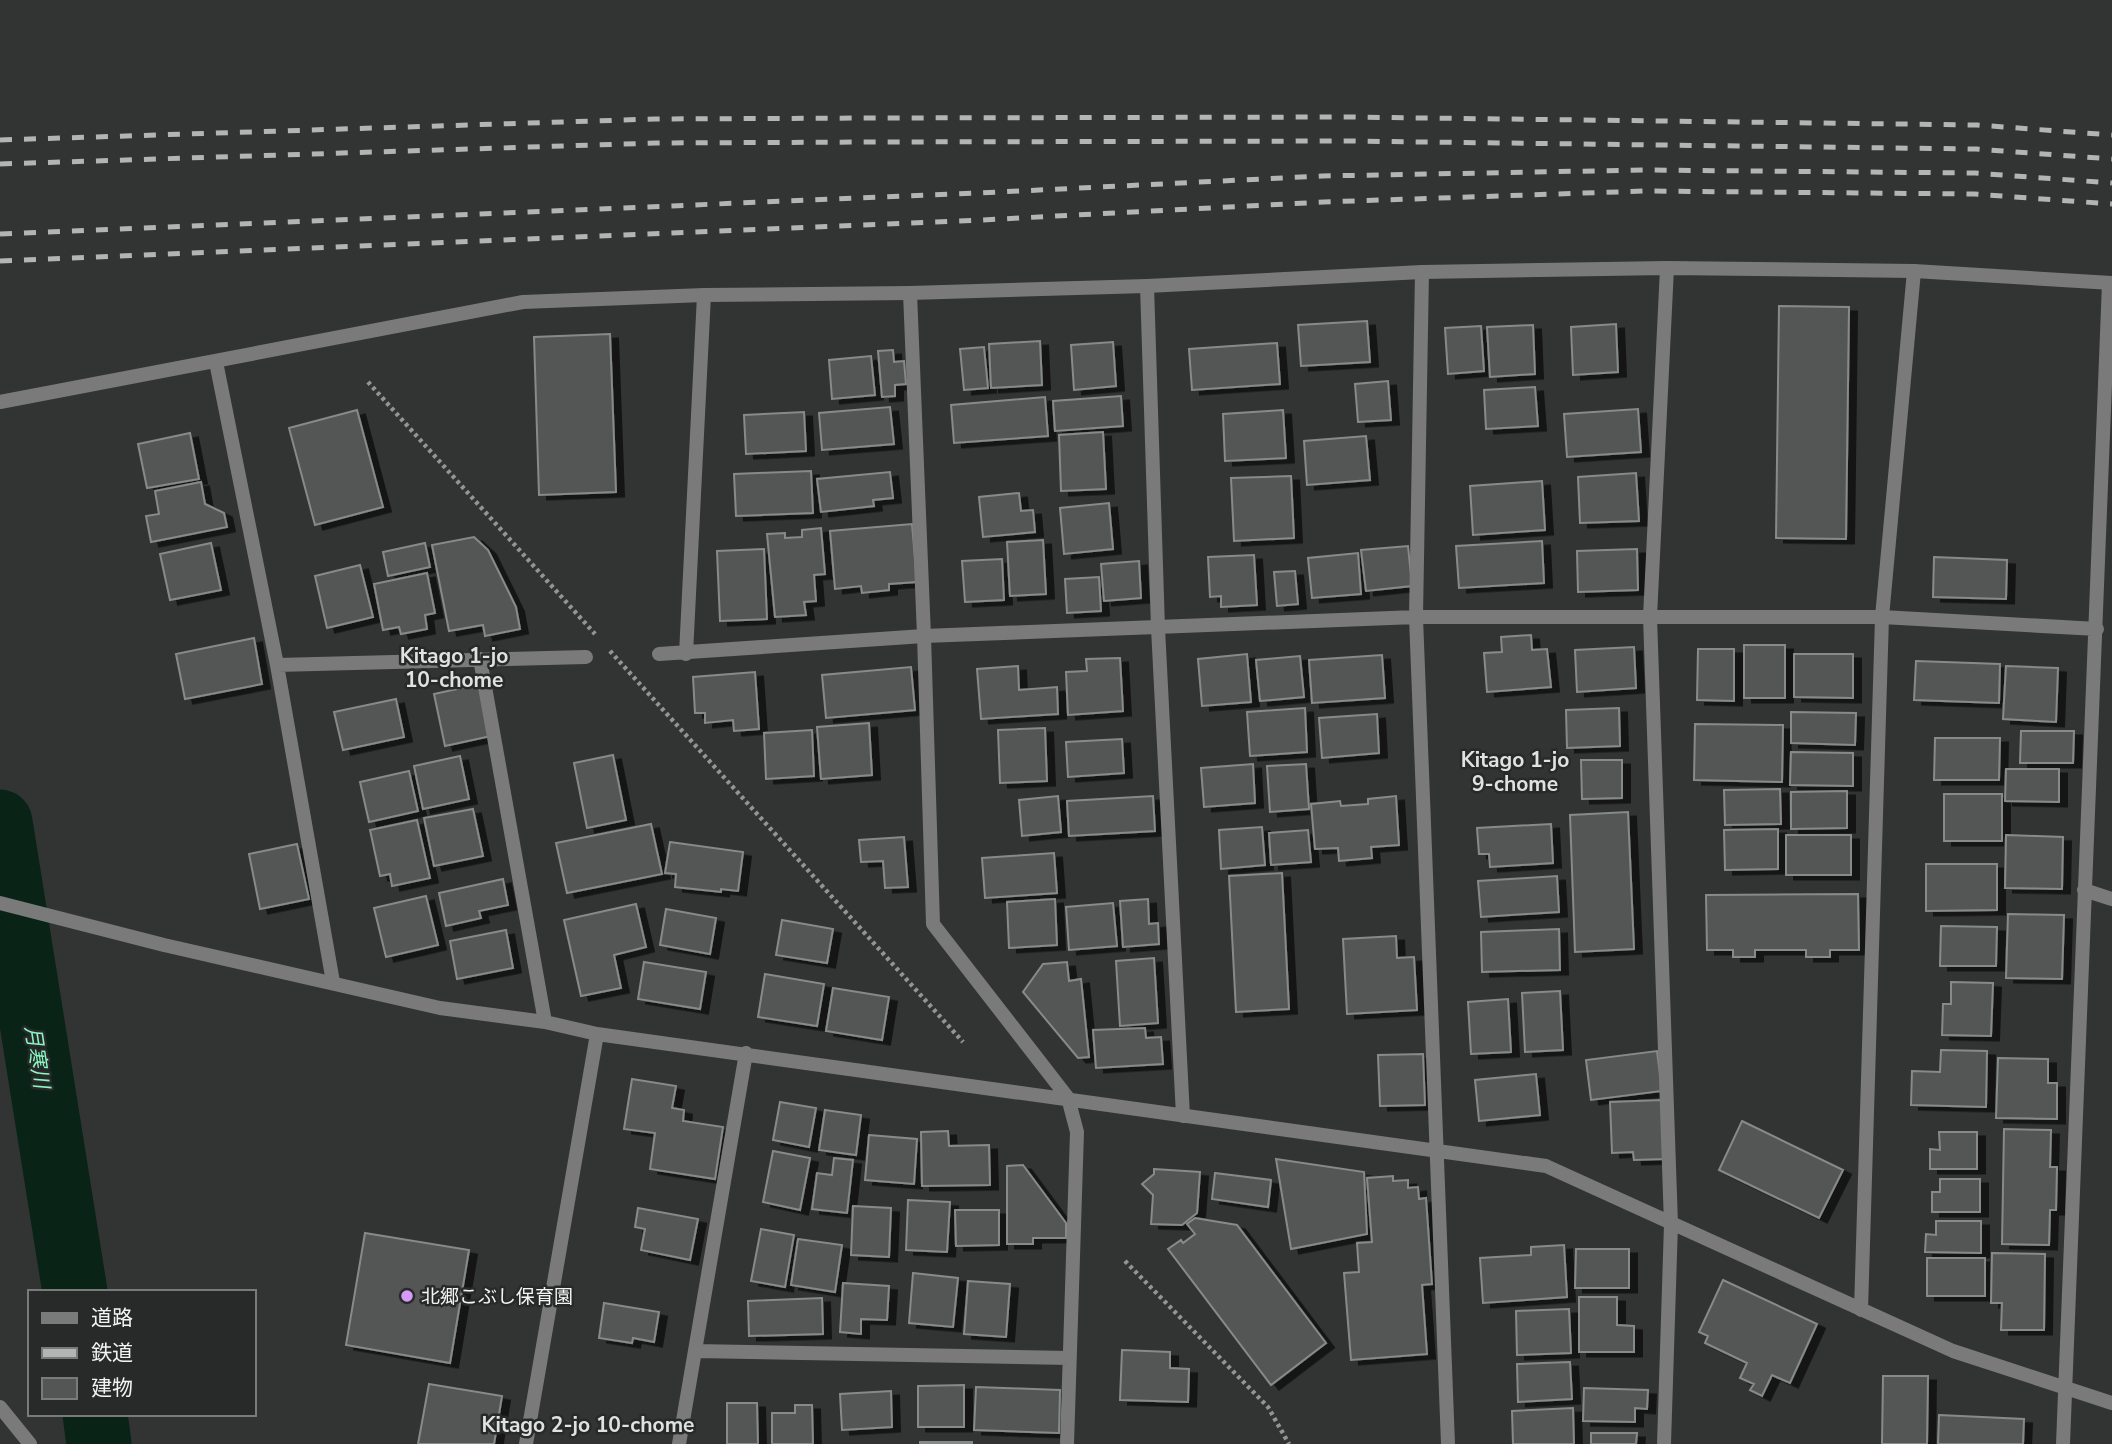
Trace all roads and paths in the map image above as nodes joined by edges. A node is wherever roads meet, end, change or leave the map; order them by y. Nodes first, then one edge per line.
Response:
1 (1667, 268) junction
2 (1914, 271) junction
3 (1423, 272) junction
4 (2111, 283) edge
5 (1147, 286) junction
6 (911, 293) junction
7 (704, 295) junction
8 (216, 362) junction
9 (368, 382) dead end
10 (0, 402) edge
11 (1416, 617) junction
12 (1650, 617) junction
13 (1882, 617) junction
14 (1158, 628) junction
15 (2097, 629) junction
16 (924, 636) junction
17 (600, 640) dead end
18 (610, 650) dead end
19 (659, 654) dead end
20 (686, 654) junction
21 (586, 657) dead end
22 (480, 659) junction
23 (277, 665) junction
24 (2084, 890) junction
25 (2112, 899) edge
26 (0, 903) edge
27 (333, 982) junction
28 (545, 1022) junction
29 (597, 1034) junction
30 (963, 1042) dead end
31 (746, 1053) junction
32 (1068, 1098) junction
33 (1184, 1116) junction
34 (1436, 1150) junction
35 (1671, 1224) junction
36 (1125, 1261) dead end
37 (1861, 1310) junction
38 (695, 1351) junction
39 (1069, 1358) junction
40 (2065, 1388) junction
41 (2112, 1403) edge
42 (0, 1408) edge
43 (30, 1444) edge
44 (526, 1444) edge
45 (679, 1444) edge
46 (1067, 1444) edge
47 (1289, 1444) edge
48 (1448, 1444) edge
49 (1664, 1444) edge
50 (2063, 1444) edge

1 - 2 street
1 - 3 street
1 - 12 street
2 - 4 street
2 - 13 street
3 - 5 street
3 - 11 street
4 - 15 street
5 - 6 street
5 - 14 street
6 - 7 street
6 - 16 street
7 - 8 street
7 - 20 street
8 - 10 street
8 - 23 street
9 - 17 path
11 - 12 street
11 - 14 street
11 - 34 street
12 - 13 street
12 - 35 street
13 - 15 street
13 - 37 street
14 - 16 street
14 - 33 street
15 - 24 street
16 - 20 street
16 - 32 street
18 - 30 path
19 - 20 street
21 - 22 street
22 - 23 street
22 - 28 street
23 - 27 street
24 - 25 street
24 - 40 street
26 - 27 street
27 - 28 street
28 - 29 street
29 - 31 street
29 - 44 street
31 - 32 street
31 - 38 street
32 - 33 street
32 - 39 street
33 - 34 street
34 - 35 street
34 - 48 street
35 - 37 street
35 - 49 street
36 - 47 path
37 - 40 street
38 - 39 street
38 - 45 street
39 - 46 street
40 - 41 street
40 - 50 street
42 - 43 street

